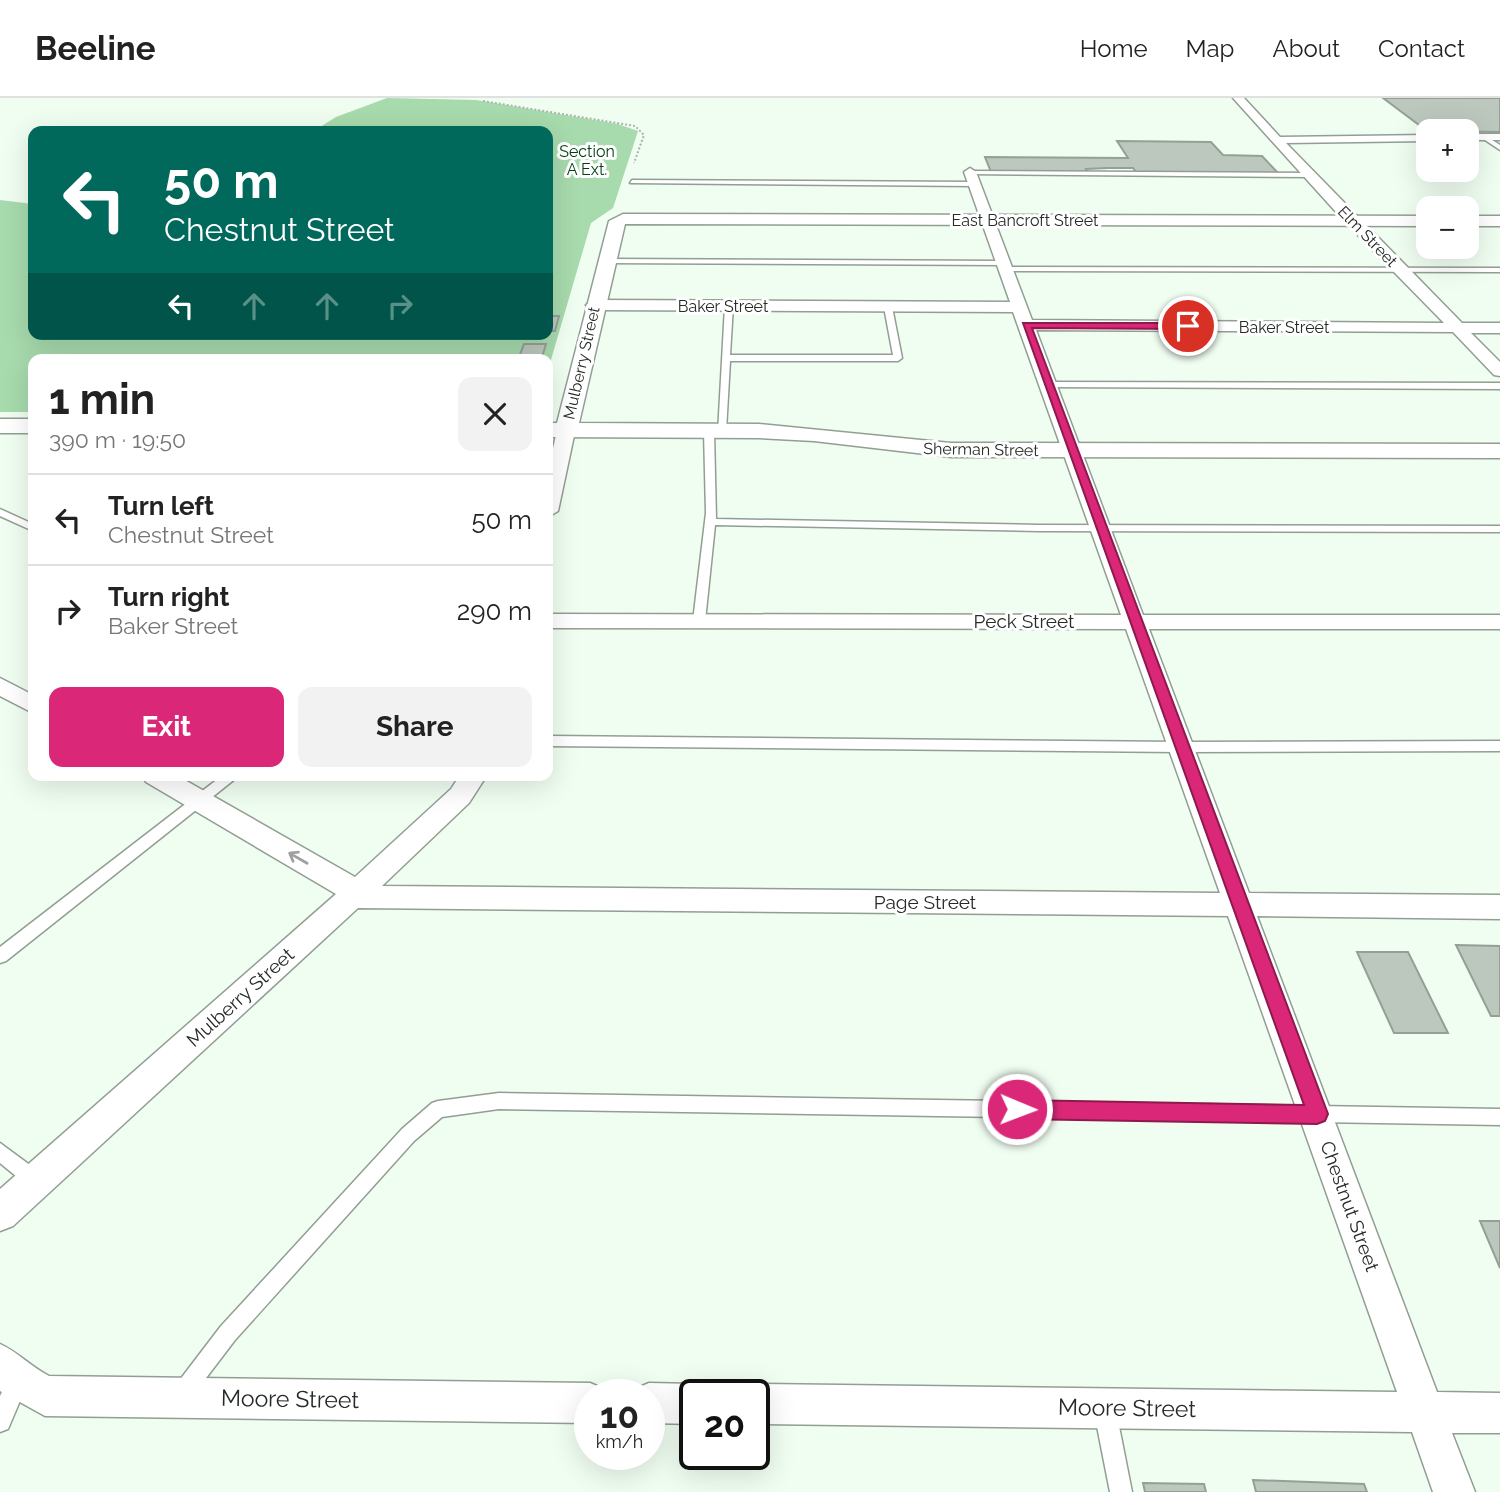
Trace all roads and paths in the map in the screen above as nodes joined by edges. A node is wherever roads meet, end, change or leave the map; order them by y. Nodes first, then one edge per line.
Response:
1 (1238, 98) edge
2 (482, 101) dead end
3 (1479, 137) edge
4 (1485, 137) junction
5 (1500, 137) edge
6 (1416, 138) edge
7 (1280, 140) junction
8 (1500, 148) edge
9 (633, 166) dead end
10 (972, 176) junction
11 (1312, 176) junction
12 (632, 182) dead end
13 (623, 219) joint
14 (987, 220) junction
15 (1351, 220) junction
16 (1416, 221) edge
17 (1479, 221) edge
18 (1500, 221) edge
19 (608, 261) junction
20 (1004, 266) junction
21 (1400, 269) junction
22 (1500, 270) edge
23 (594, 305) junction
24 (729, 306) junction
25 (888, 307) junction
26 (1023, 316) junction
27 (1458, 328) junction
28 (1500, 328) edge
29 (726, 358) junction
30 (1500, 371) edge
31 (1049, 385) junction
32 (1500, 386) edge
33 (0, 426) edge
34 (28, 426) edge
35 (557, 430) edge
36 (715, 431) junction
37 (1073, 451) junction
38 (1500, 451) edge
39 (553, 466) edge
40 (0, 512) edge
41 (710, 522) junction
42 (28, 526) edge
43 (1102, 527) junction
44 (1500, 529) edge
45 (553, 621) edge
46 (698, 621) junction
47 (1138, 621) junction
48 (1500, 622) edge
49 (0, 686) edge
50 (28, 702) edge
51 (553, 741) edge
52 (1500, 746) edge
53 (1180, 747) junction
54 (165, 781) edge
55 (225, 781) edge
56 (470, 781) edge
57 (200, 801) junction
58 (354, 895) junction
59 (1238, 905) junction
60 (1500, 907) edge
61 (3, 949) edge
62 (1317, 1114) junction
63 (1500, 1116) edge
64 (0, 1152) edge
65 (36, 1181) junction
66 (0, 1213) edge
67 (9, 1372) edge
68 (179, 1398) junction
69 (574, 1403) edge
70 (770, 1404) edge
71 (1105, 1408) junction
72 (1424, 1412) junction
73 (1500, 1413) edge
74 (0, 1422) edge
75 (1121, 1492) edge
76 (1454, 1492) edge

1 - 7 street, Elm Street
2 - 9 path
3 - 4 street
4 - 5 street
4 - 8 lane
6 - 7 street
7 - 11 street, Elm Street
10 - 11 lane
10 - 12 lane
10 - 14 street, Chestnut Street
11 - 15 street, Elm Street
13 - 14 street, East Bancroft Street
13 - 19 street, Mulberry Street
14 - 15 street, East Bancroft Street
14 - 20 street, Chestnut Street
15 - 16 street, East Bancroft Street
15 - 21 street, Elm Street
17 - 18 street
19 - 20 lane
19 - 23 street, Mulberry Street
20 - 21 lane
20 - 26 street, Chestnut Street
21 - 22 lane
21 - 27 street, Elm Street
23 - 24 street, Baker Street
23 - 35 street, Mulberry Street
24 - 25 street, Baker Street
24 - 29 lane
25 - 26 street, Baker Street
25 - 29 lane
26 - 27 street, Baker Street
26 - 31 street, Chestnut Street
27 - 28 street, Baker Street
27 - 30 street, Elm Street
29 - 36 lane
31 - 32 lane
31 - 37 street, Chestnut Street
33 - 34 street
35 - 36 street, Sherman Street
35 - 39 street, Mulberry Street
36 - 37 street, Sherman Street
36 - 41 lane
37 - 38 street, Sherman Street
37 - 43 street, Chestnut Street
40 - 42 lane
41 - 43 lane
41 - 46 lane
43 - 44 lane
43 - 47 street, Chestnut Street
45 - 46 street, Peck Street
46 - 47 street, Peck Street
47 - 48 street, Peck Street
47 - 53 street, Chestnut Street
49 - 50 street
51 - 53 lane
52 - 53 lane
53 - 59 street, Chestnut Street
54 - 57 street, Page Street
55 - 57 lane
56 - 58 street, Mulberry Street
58 -> 57 street, Page Street
57 - 61 lane
58 - 59 street, Page Street
58 - 65 street, Mulberry Street
59 - 60 street, Page Street
59 - 62 street, Chestnut Street
62 - 63 lane
62 - 68 lane
62 - 72 street, Chestnut Street
64 - 65 lane
65 - 66 street, Mulberry Street
67 - 68 street, Moore Street
67 - 74 lane
68 - 69 street, Moore Street
70 - 71 street, Moore Street
71 - 72 street, Moore Street
71 - 75 lane
72 - 73 street, Moore Street
72 - 76 street, Chestnut Street

